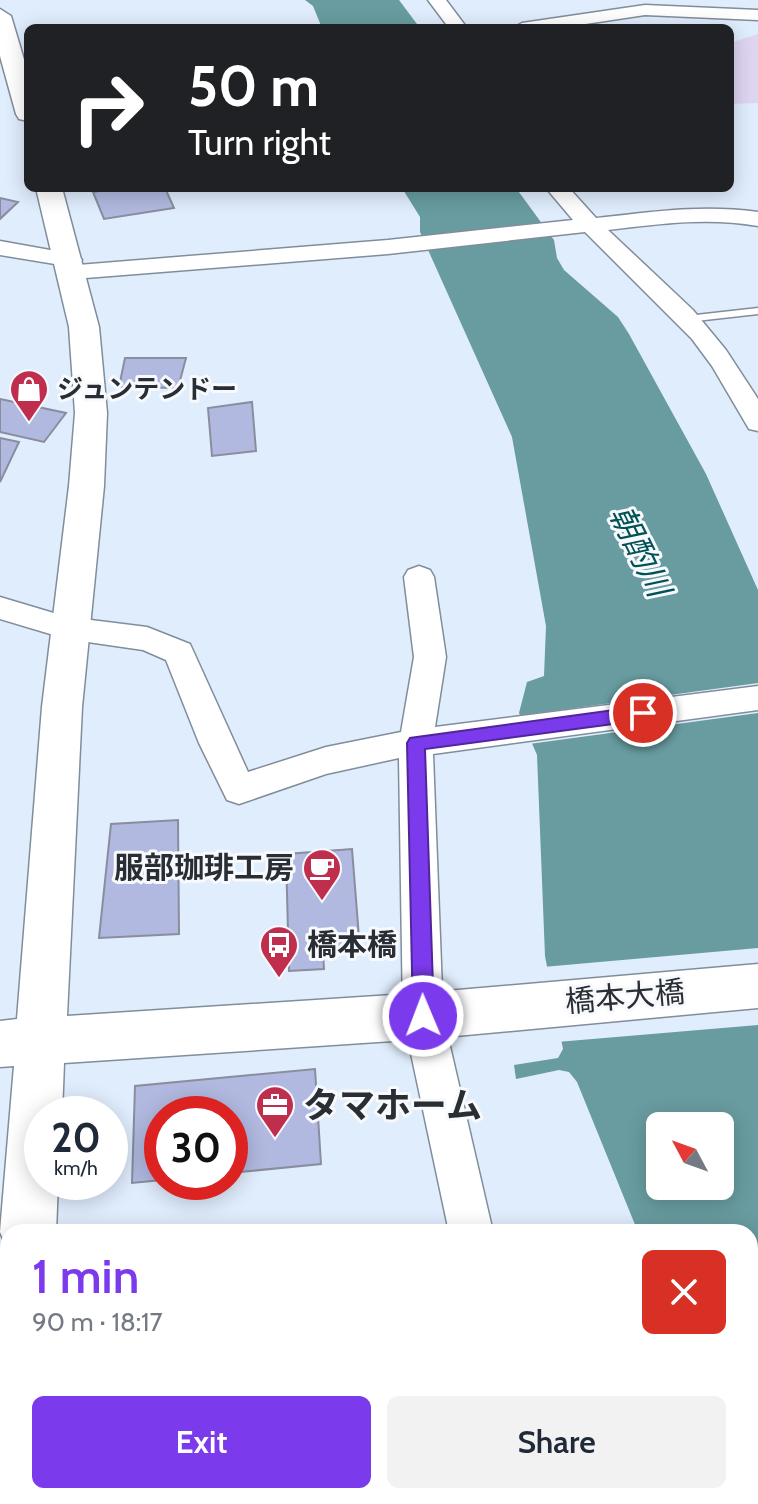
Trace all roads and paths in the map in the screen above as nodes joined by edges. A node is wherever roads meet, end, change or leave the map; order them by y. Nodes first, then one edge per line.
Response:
1 (437, 0) edge
2 (758, 15) edge
3 (0, 16) edge
4 (457, 18) edge
5 (549, 24) edge
6 (24, 100) edge
7 (50, 192) edge
8 (559, 192) edge
9 (676, 197) dead end
10 (692, 214) junction
11 (758, 219) edge
12 (577, 225) junction
13 (0, 248) edge
14 (71, 266) junction
15 (758, 311) edge
16 (687, 319) junction
17 (758, 423) edge
18 (419, 577) dead end
19 (0, 608) edge
20 (67, 628) junction
21 (758, 698) edge
22 (416, 743) junction
23 (758, 986) edge
24 (423, 1016) junction
25 (21, 1043) edge
26 (28, 1224) edge
27 (469, 1224) edge

1 - 4 street
2 - 5 street
3 - 6 street
7 - 14 street
8 - 12 street
9 - 10 street
10 - 11 street
10 - 12 street
12 - 14 street
12 - 16 street
13 - 14 street
14 - 20 street
15 - 16 lane
16 - 17 street
18 - 22 street
19 - 20 street
20 - 22 street
20 - 25 street
21 - 22 street
22 - 24 street
23 - 24 street, 橋本大橋
24 - 25 street, 橋本大橋
24 - 27 street
25 - 26 street

